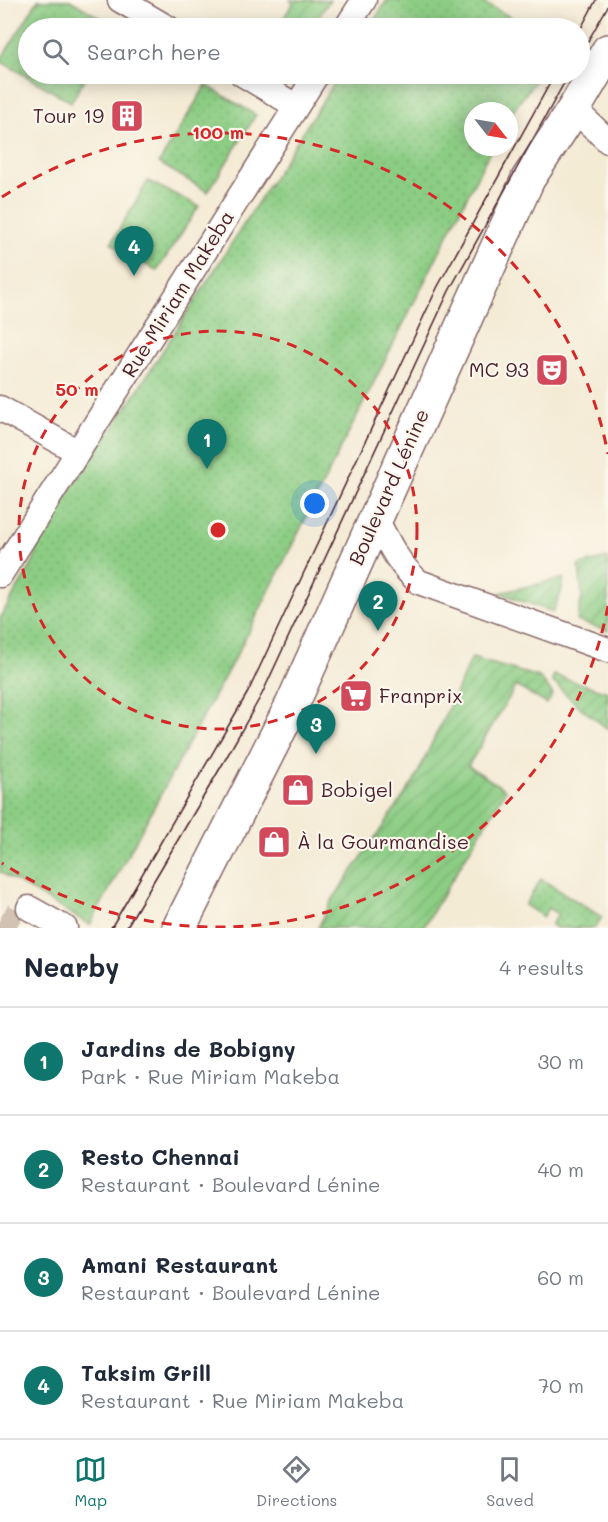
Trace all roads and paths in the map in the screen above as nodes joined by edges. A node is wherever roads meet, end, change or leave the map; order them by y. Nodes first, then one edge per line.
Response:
1 (120, 0) edge
2 (364, 0) edge
3 (151, 18) edge
4 (352, 18) edge
5 (608, 51) edge
6 (590, 82) edge
7 (259, 84) edge
8 (310, 84) edge
9 (589, 84) edge
10 (296, 106) junction
11 (574, 109) junction
12 (608, 141) edge
13 (0, 408) edge
14 (78, 452) junction
15 (375, 517) junction
16 (0, 575) edge
17 (608, 650) edge
18 (29, 908) dead end
19 (65, 928) edge
20 (179, 928) edge

1 - 3 street
2 - 4 street
5 - 6 street, Boulevard Lénine
7 - 10 street
8 - 10 street, Rue Miriam Makeba
9 - 11 street, Boulevard Lénine
10 - 14 street, Rue Miriam Makeba
11 - 12 street
11 - 15 street, Boulevard Lénine
13 - 14 street
14 - 16 street, Rue Miriam Makeba
15 - 17 street
15 - 20 street, Boulevard Lénine
18 - 19 street

